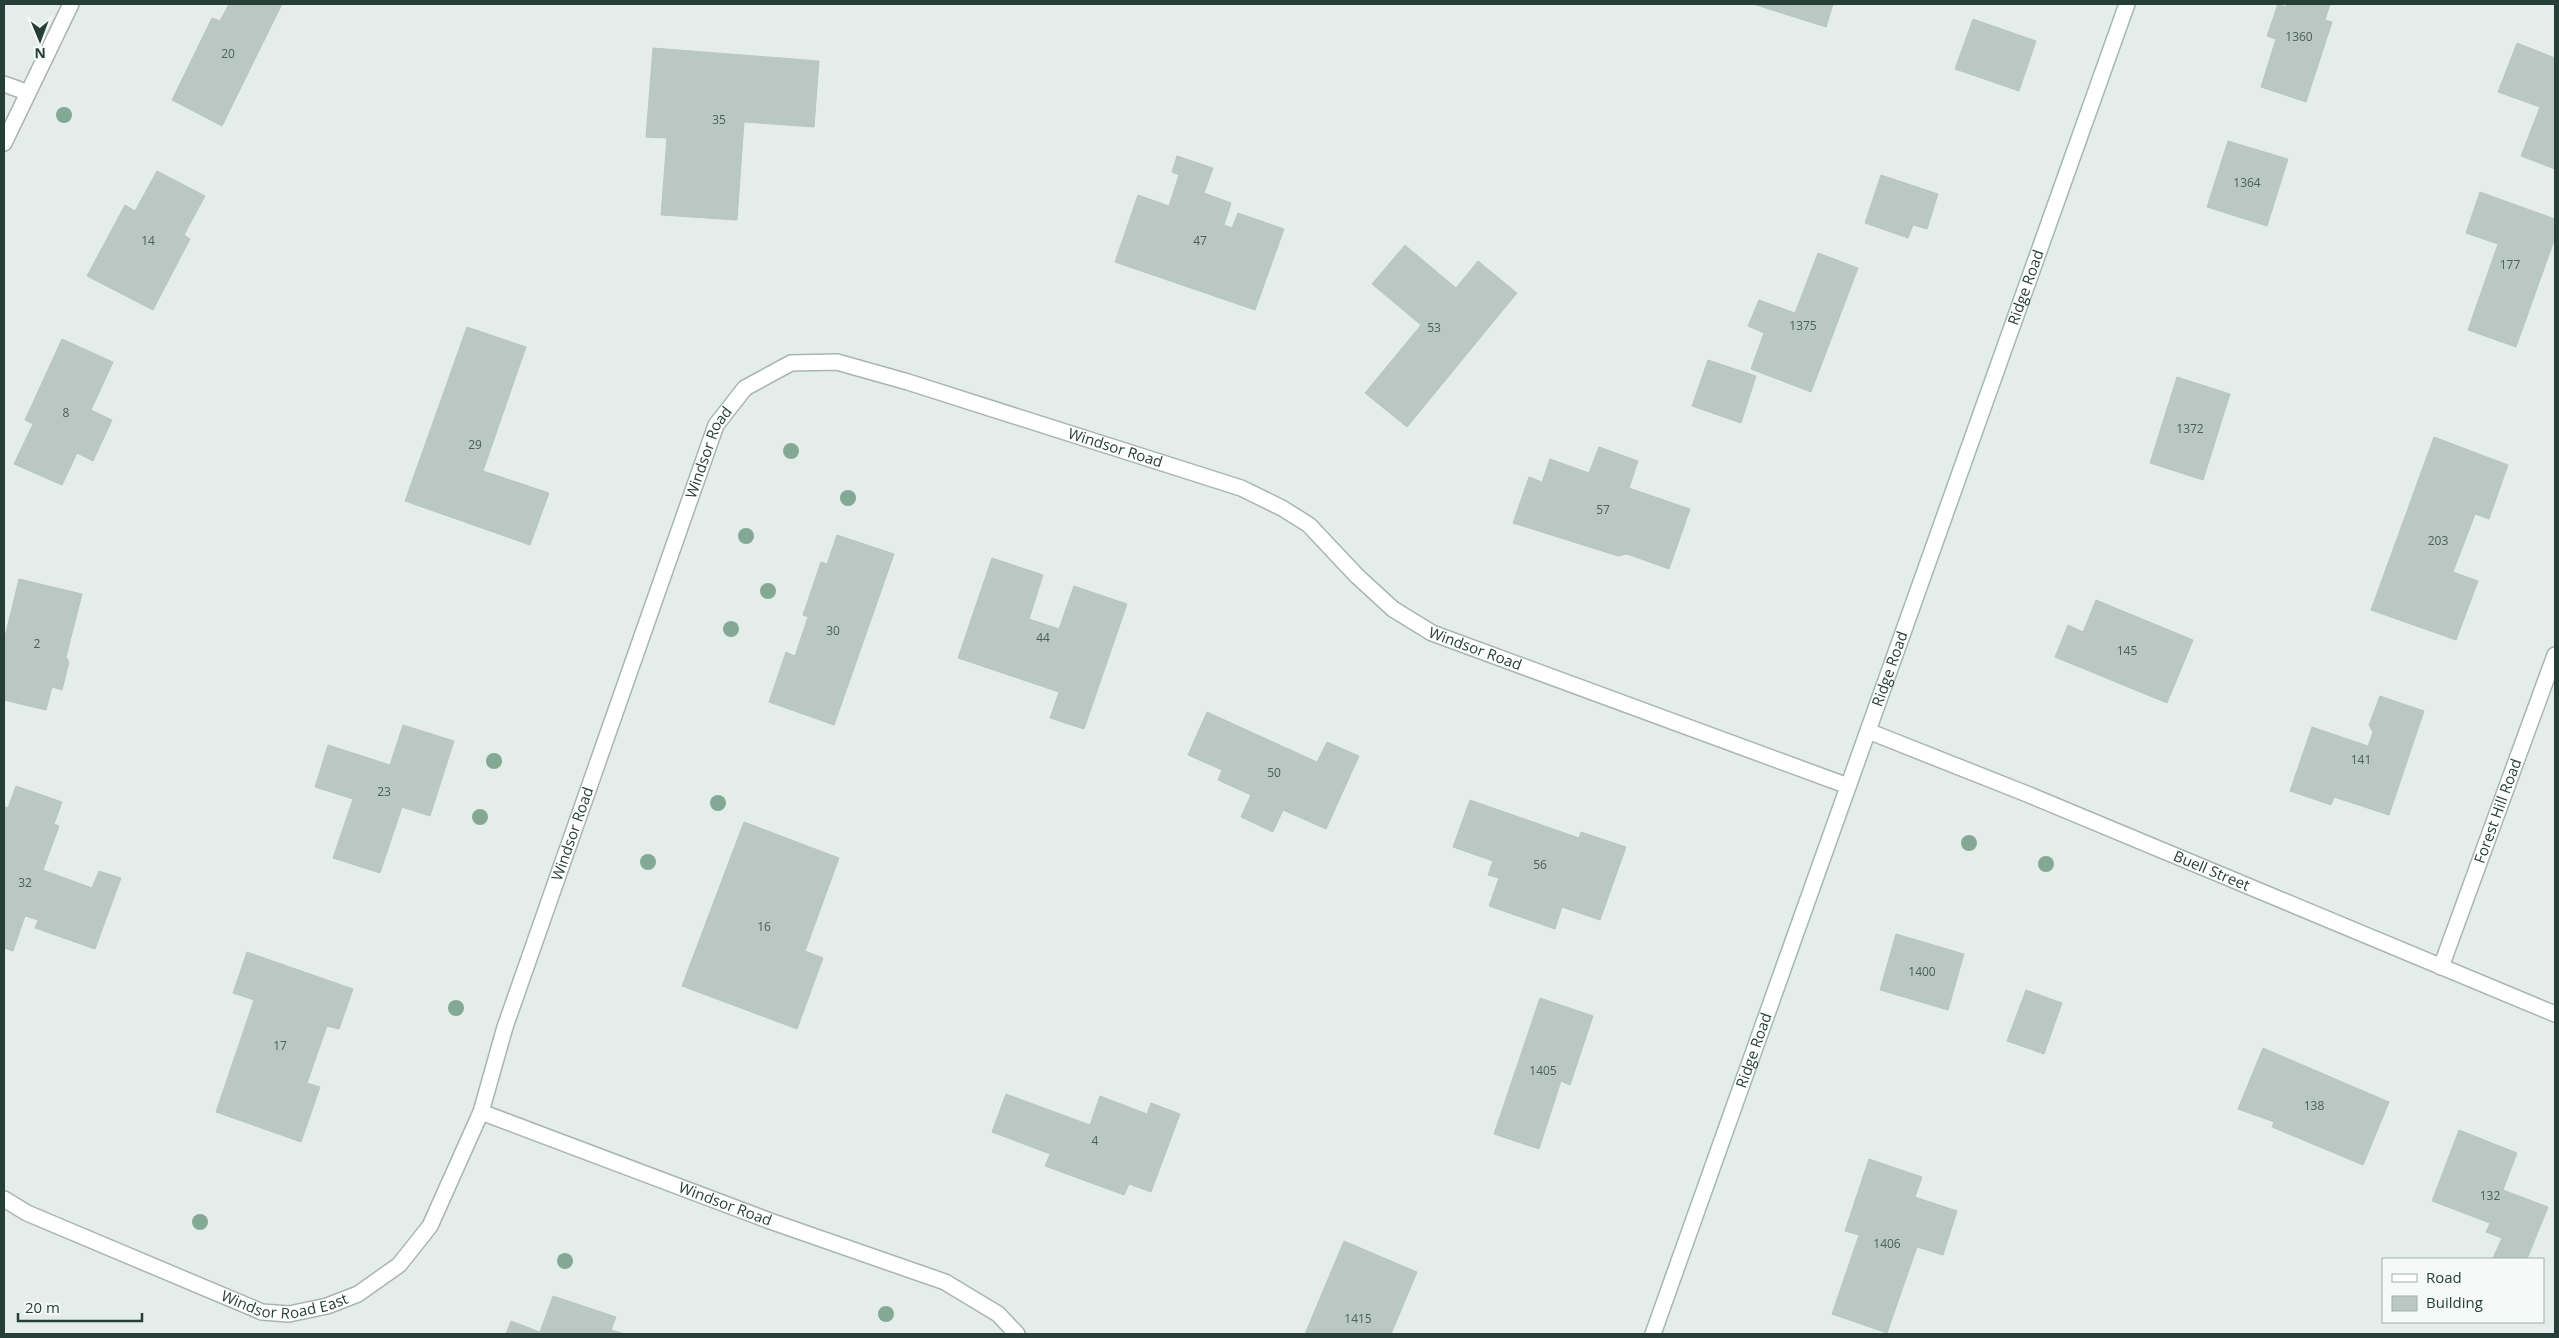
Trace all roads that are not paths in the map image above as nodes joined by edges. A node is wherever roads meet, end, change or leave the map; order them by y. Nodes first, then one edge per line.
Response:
1 (71, 4) edge
2 (2127, 4) edge
3 (4, 84) edge
4 (26, 92) junction
5 (4, 143) edge
6 (2555, 655) edge
7 (1868, 731) junction
8 (1848, 786) junction
9 (2441, 967) junction
10 (2555, 1014) edge
11 (481, 1112) junction
12 (4, 1200) edge
13 (1017, 1334) edge
14 (1653, 1334) edge

1 - 4 street
2 - 7 street, Ridge Road
3 - 4 street
4 - 5 street
6 - 9 street, Forest Hill Road
7 - 8 street, Ridge Road
7 - 9 street, Buell Street
8 - 11 street, Windsor Road
8 - 14 street, Ridge Road
9 - 10 street, Buell Street
11 - 12 street, Windsor Road East
11 - 13 street, Windsor Road

